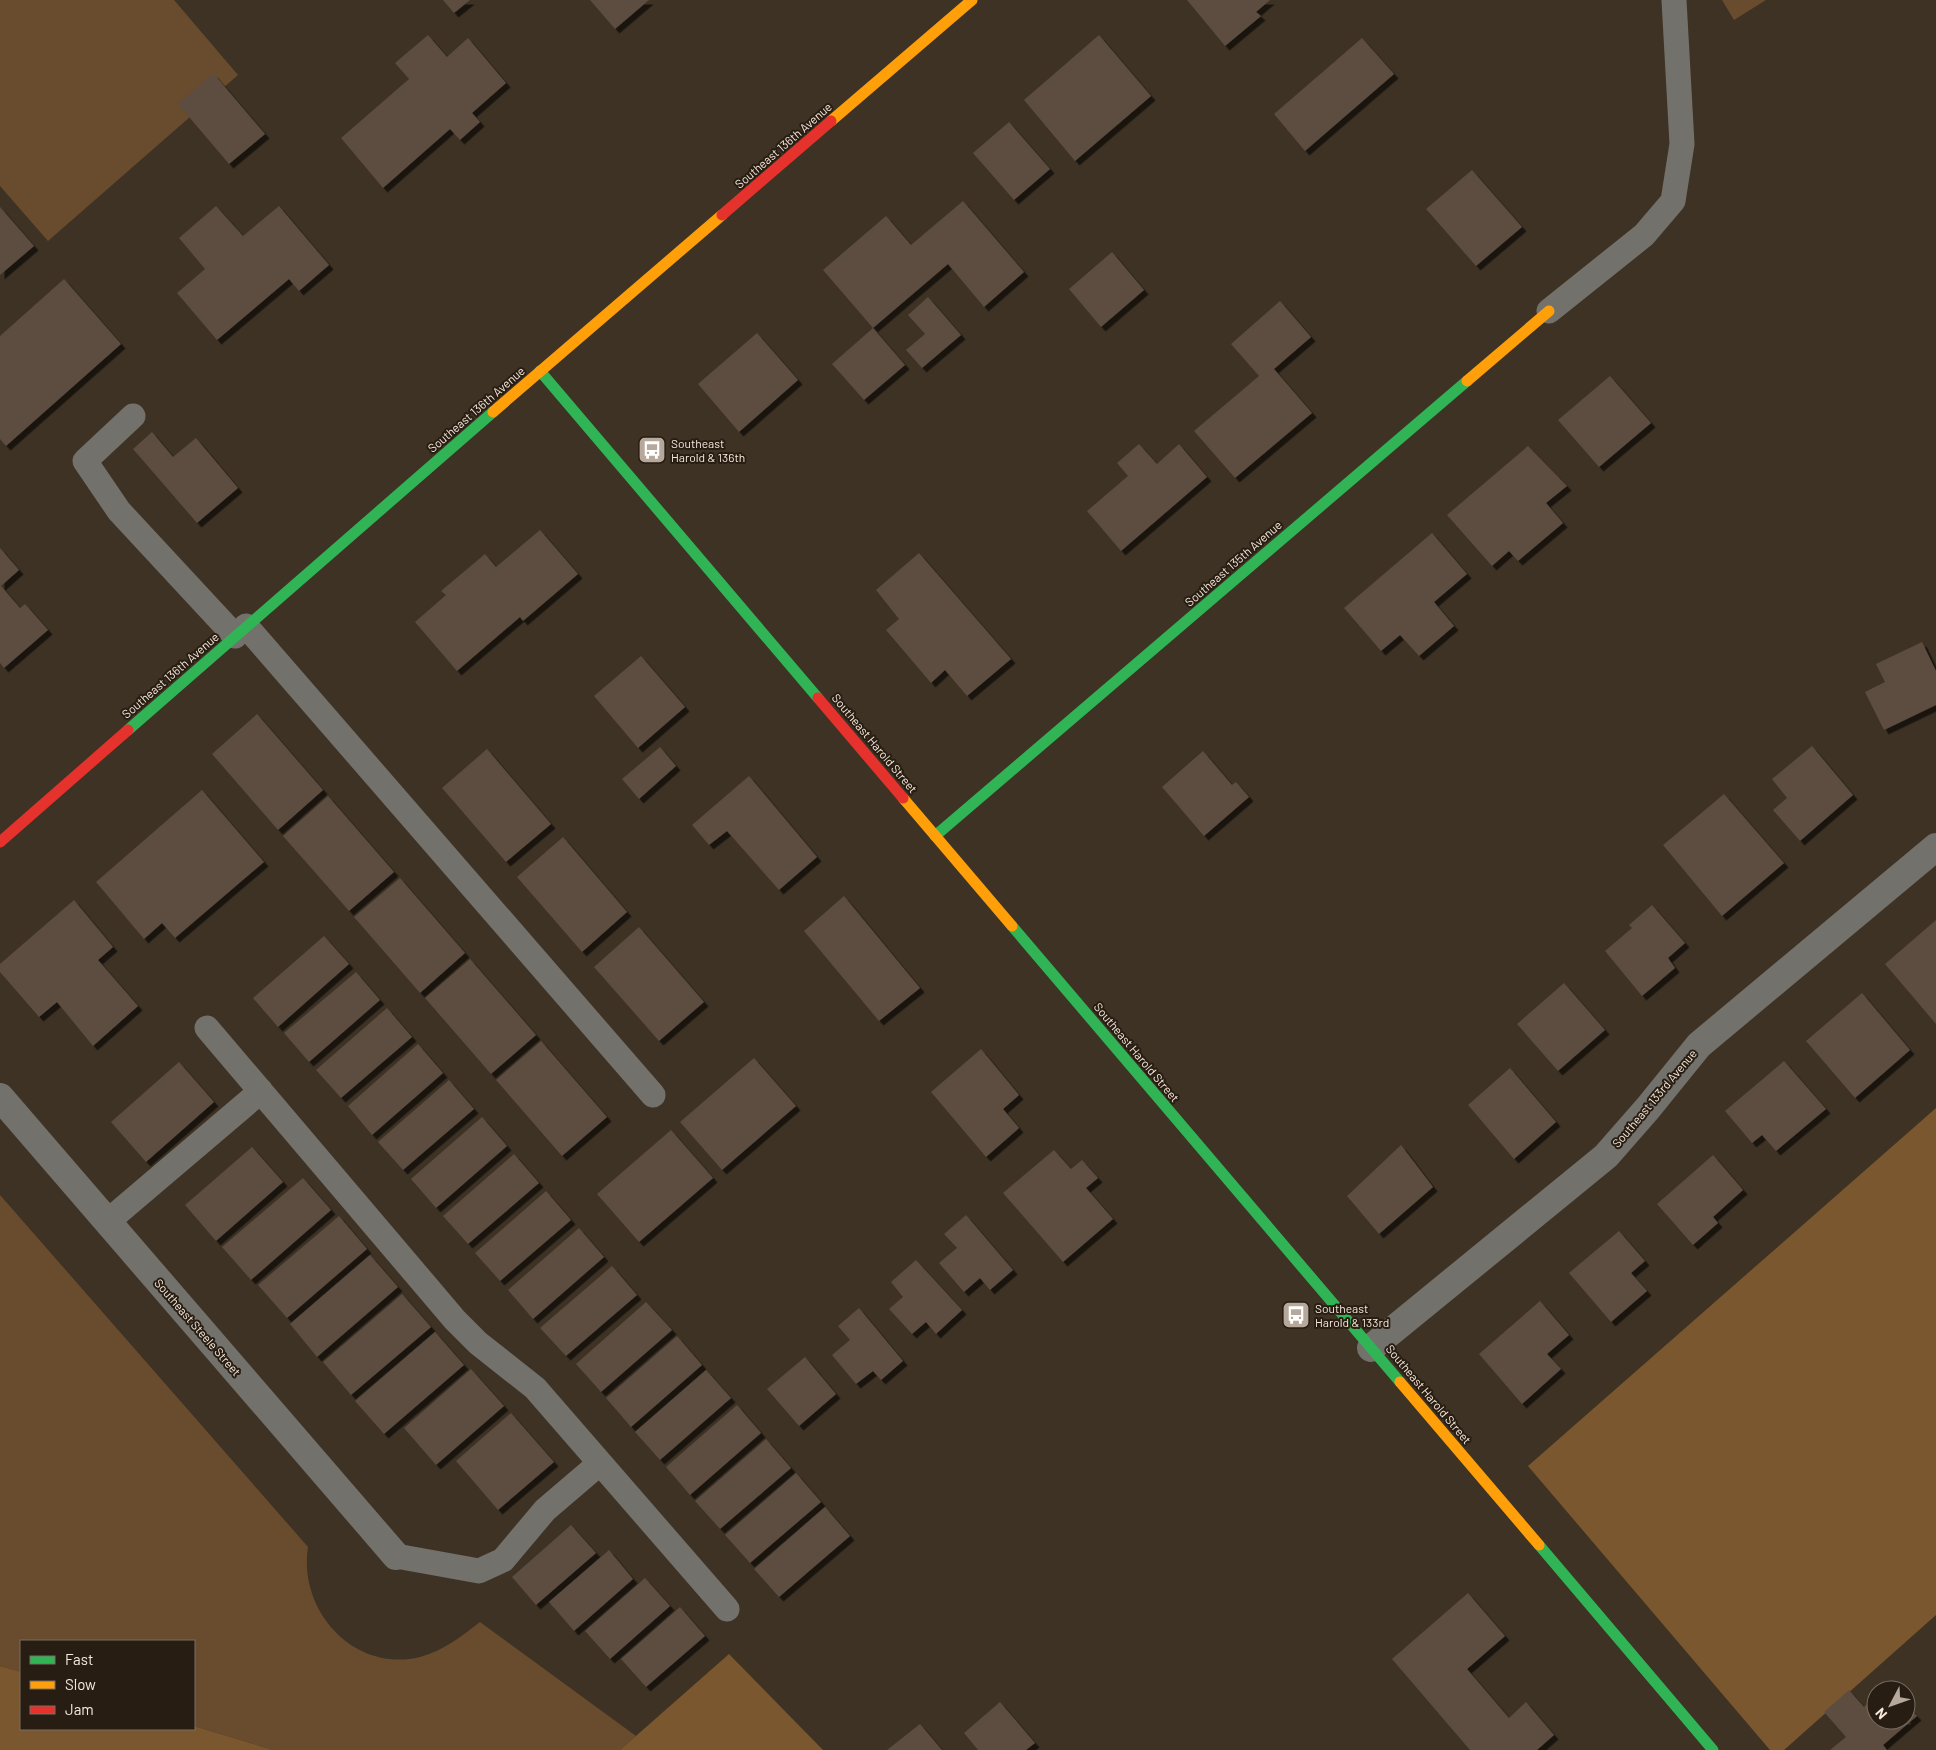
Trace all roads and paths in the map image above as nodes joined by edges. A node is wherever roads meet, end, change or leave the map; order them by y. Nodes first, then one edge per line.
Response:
1 (1674, 0) edge
2 (966, 2) edge
3 (1549, 311) joint
4 (540, 371) junction
5 (133, 416) dead end
6 (240, 631) junction
7 (935, 836) junction
8 (2, 837) edge
9 (1936, 847) edge
10 (207, 1028) dead end
11 (261, 1091) junction
12 (653, 1095) dead end
13 (0, 1097) edge
14 (107, 1222) junction
15 (1371, 1348) junction
16 (600, 1463) junction
17 (396, 1556) joint
18 (727, 1609) dead end
19 (1713, 1750) edge

1 - 3 lane
2 - 4 street, Southeast 136th Avenue
3 - 7 street, Southeast 135th Avenue
4 - 6 street, Southeast 136th Avenue
4 - 7 street, Southeast Harold Street
5 - 6 lane
6 - 8 street, Southeast 136th Avenue
6 - 12 lane
7 - 15 street, Southeast Harold Street
9 - 15 street, Southeast 133rd Avenue
10 - 11 lane
11 - 14 lane
11 - 16 lane
13 - 14 street, Southeast Steele Street
14 - 17 street, Southeast Steele Street
15 - 19 street, Southeast Harold Street
16 - 17 lane
16 - 18 lane

